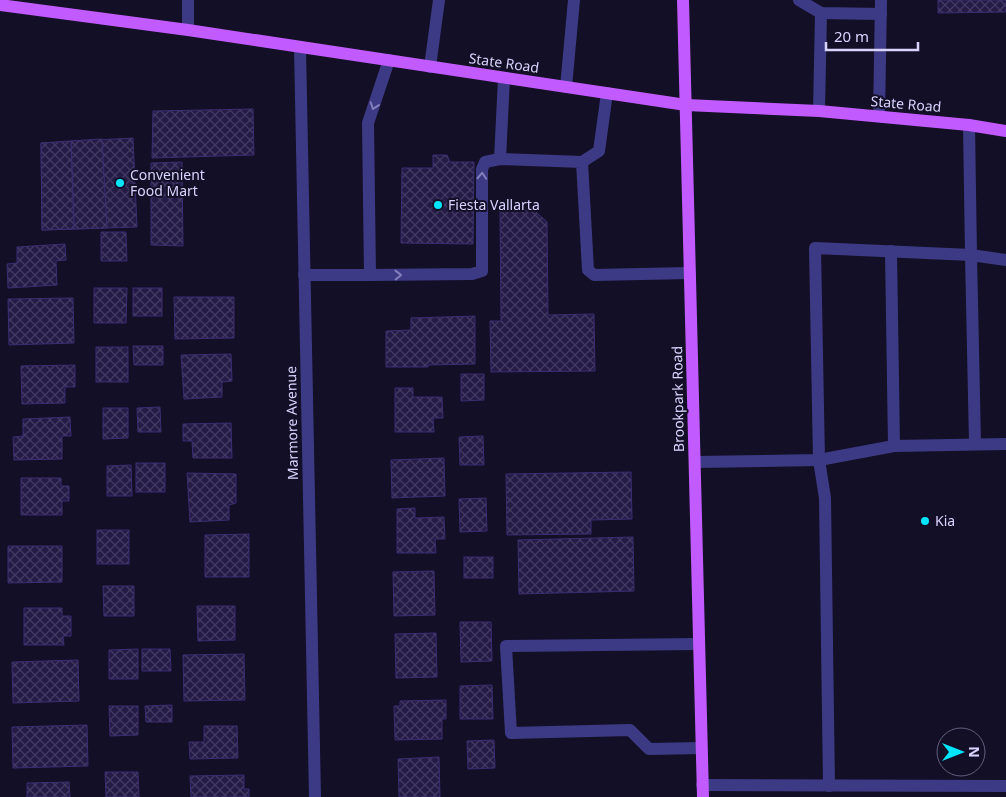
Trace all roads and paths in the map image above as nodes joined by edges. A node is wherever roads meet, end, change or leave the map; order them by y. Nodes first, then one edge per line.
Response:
1 (188, 0) edge
2 (439, 0) edge
3 (574, 0) edge
4 (683, 0) edge
5 (799, 0) edge
6 (881, 0) edge
7 (0, 5) edge
8 (821, 14) junction
9 (881, 14) junction
10 (188, 30) junction
11 (300, 48) junction
12 (390, 60) junction
13 (430, 67) junction
14 (504, 78) junction
15 (566, 87) junction
16 (607, 93) junction
17 (686, 105) junction
18 (819, 111) junction
19 (878, 116) junction
20 (969, 125) junction
21 (1006, 131) edge
22 (500, 159) junction
23 (582, 162) junction
24 (891, 251) junction
25 (971, 255) junction
26 (1006, 260) edge
27 (690, 273) junction
28 (304, 275) junction
29 (370, 275) junction
30 (975, 444) junction
31 (1006, 444) edge
32 (894, 446) junction
33 (819, 460) junction
34 (694, 462) junction
35 (699, 644) junction
36 (701, 748) junction
37 (829, 786) junction
38 (1006, 786) edge
39 (702, 791) edge
40 (316, 797) edge

1 - 10 street
2 - 13 street
3 - 15 street
4 - 17 main road, Brookpark Road
5 - 8 street
6 - 9 street
7 - 10 main road, State Road
8 - 9 street
8 - 18 street
9 - 19 street
10 - 11 main road, State Road
11 - 12 main road, State Road
11 - 28 street, Marmore Avenue
12 - 13 main road, State Road
12 -> 29 street
13 - 14 main road, State Road
14 - 15 main road, State Road
14 - 22 street
15 - 16 main road, State Road
16 - 17 main road, State Road
16 - 23 street
17 - 18 main road, State Road
17 - 27 main road, Brookpark Road
18 - 19 main road, State Road
19 - 20 main road, State Road
20 - 21 main road, State Road
20 - 25 street
22 - 23 street
29 -> 22 street
23 - 27 street
24 - 25 street
24 - 32 street
24 - 33 street
25 - 26 street
25 - 30 street
27 - 34 main road, Brookpark Road
28 - 29 street
28 - 40 street, Marmore Avenue
30 - 31 street
30 - 32 street
32 - 33 street
33 - 34 street
33 - 37 street
34 - 35 main road, Brookpark Road
35 - 36 main road, Brookpark Road
35 - 36 street
36 - 39 main road, Brookpark Road
37 - 38 street
37 - 39 street

